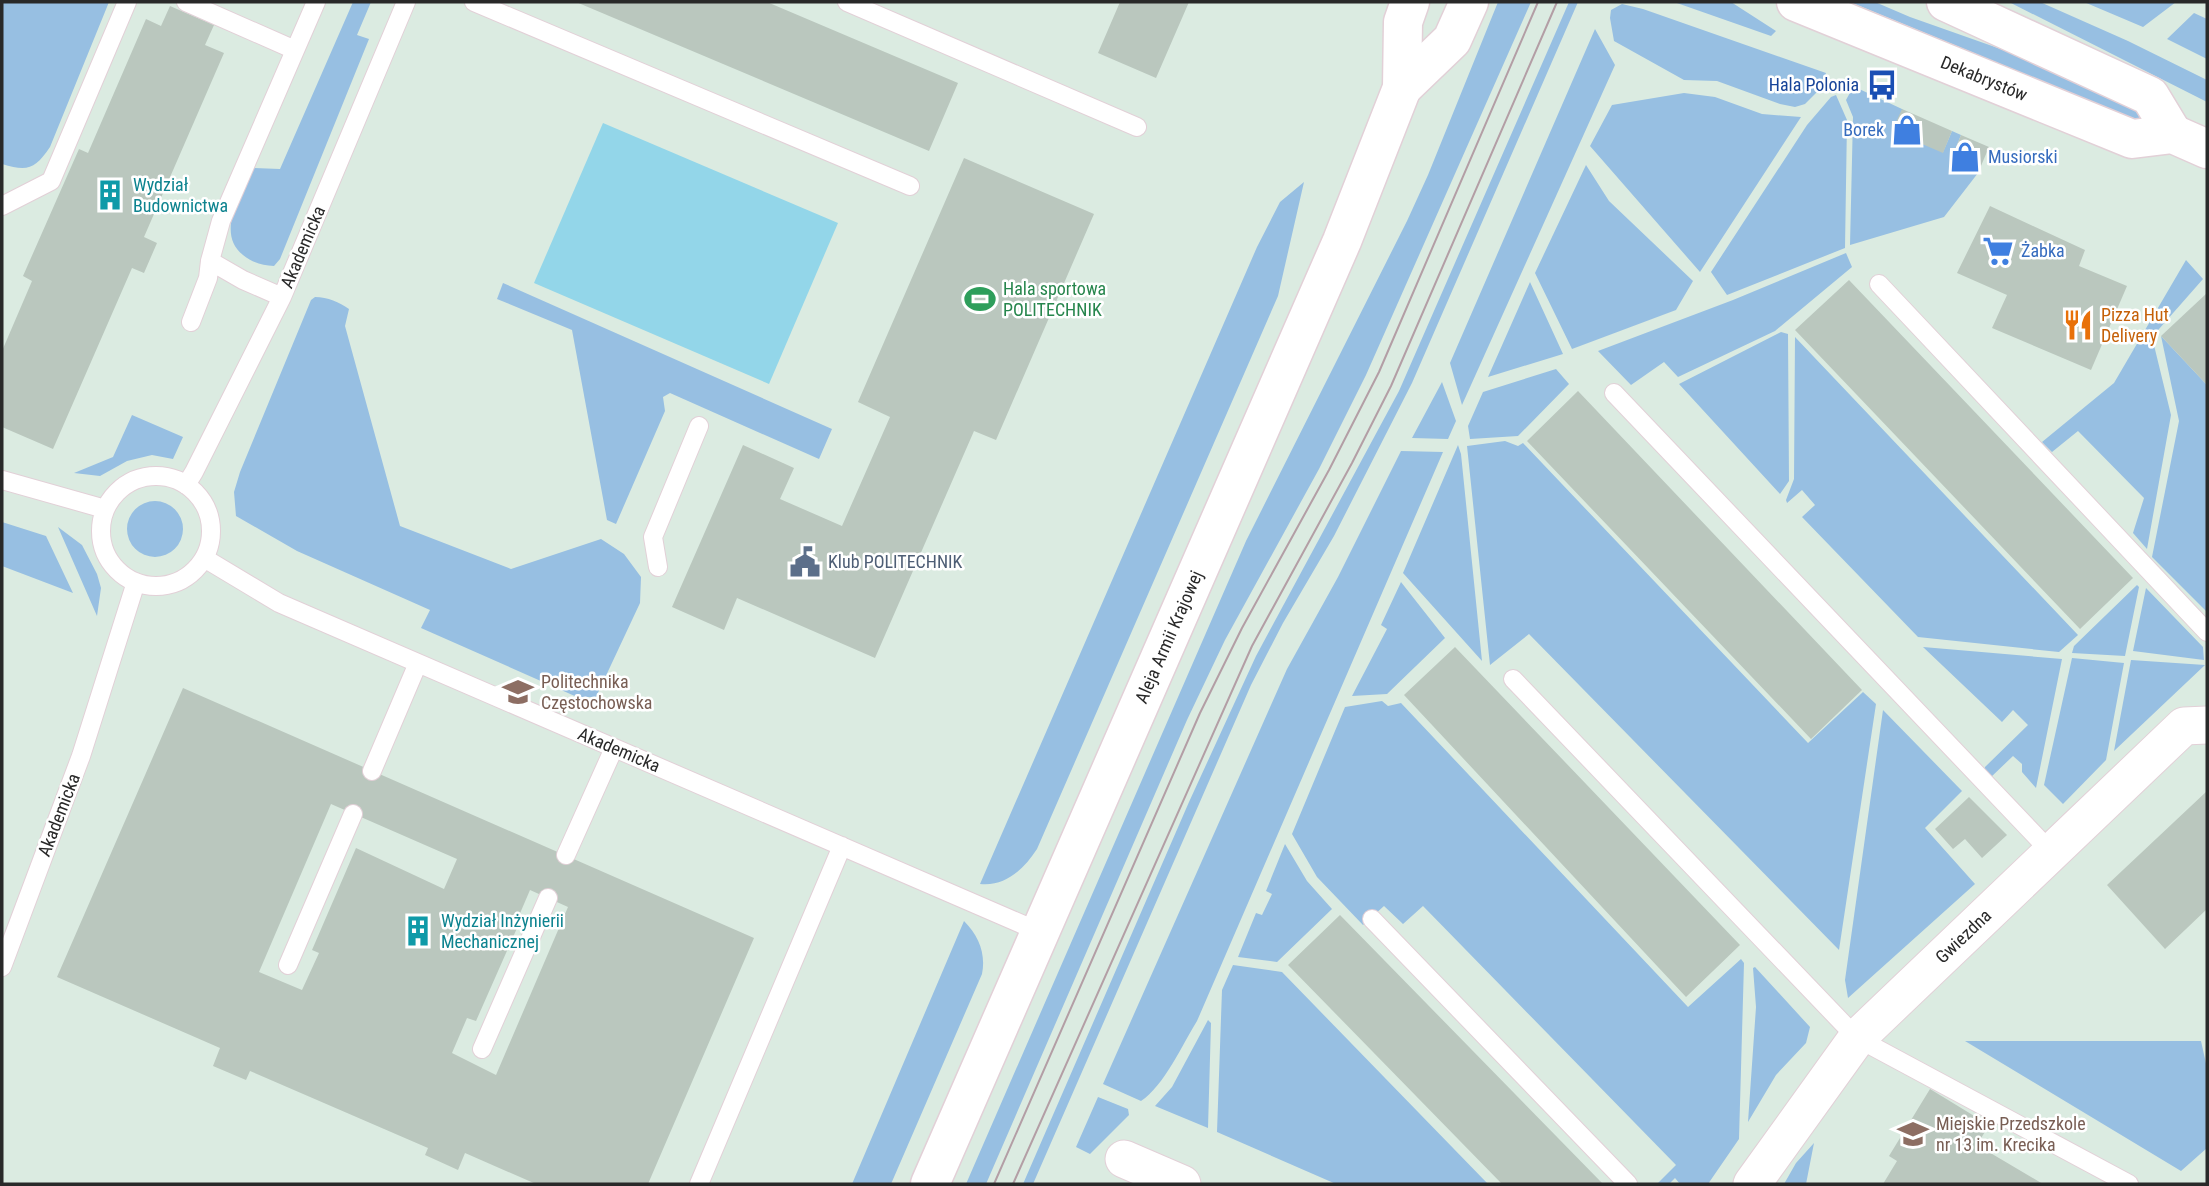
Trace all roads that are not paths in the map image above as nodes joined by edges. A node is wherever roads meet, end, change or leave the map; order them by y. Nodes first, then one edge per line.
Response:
1 (127, 2) edge
2 (186, 2) edge
3 (316, 2) edge
4 (406, 2) edge
5 (474, 2) edge
6 (847, 2) edge
7 (1410, 2) edge
8 (1469, 2) edge
9 (1796, 2) edge
10 (1946, 2) edge
11 (295, 50) junction
12 (1402, 88) junction
13 (1137, 127) dead end
14 (2190, 142) edge
15 (910, 186) dead end
16 (2, 206) edge
17 (210, 261) junction
18 (1879, 284) dead end
19 (282, 297) junction
20 (191, 322) dead end
21 (1614, 393) dead end
22 (699, 426) dead end
23 (2, 480) edge
24 (186, 485) junction
25 (104, 509) junction
26 (204, 558) junction
27 (658, 567) dead end
28 (136, 582) junction
29 (2207, 632) edge
30 (418, 663) junction
31 (1513, 679) dead end
32 (2207, 725) edge
33 (614, 748) junction
34 (372, 771) dead end
35 (353, 814) dead end
36 (842, 846) junction
37 (2052, 853) junction
38 (566, 855) dead end
39 (548, 898) dead end
40 (1372, 919) dead end
41 (1040, 932) junction
42 (288, 965) dead end
43 (2, 967) edge
44 (1857, 1038) junction
45 (482, 1049) dead end
46 (1124, 1158) dead end
47 (699, 1184) edge
48 (930, 1184) edge
49 (1182, 1184) edge
50 (1628, 1184) edge
51 (1752, 1184) edge
52 (2129, 1184) edge

1 - 16 lane
2 - 11 lane
3 - 11 lane
4 - 19 lane, Akademicka
5 - 15 lane
6 - 13 lane
7 - 12 main road, Aleja Armii Krajowej
8 - 12 main road, Aleja Armii Krajowej
9 - 14 main road, Dekabrystów
10 - 14 main road, Dekabrystów
11 - 17 lane
12 - 41 main road, Aleja Armii Krajowej
17 - 19 lane
17 - 20 lane
18 - 29 lane
19 - 24 lane, Akademicka
21 - 37 lane
22 - 27 lane
23 - 25 lane
24 - 25 lane
24 - 26 lane
25 - 28 lane
26 - 28 lane
26 - 30 lane, Akademicka
28 - 43 lane, Akademicka
30 - 33 lane, Akademicka
30 - 34 lane
31 - 44 lane
32 - 37 street, Gwiezdna
33 - 36 lane, Akademicka
33 - 38 lane
35 - 42 lane
36 - 41 lane, Akademicka
36 - 47 lane
37 - 44 street, Gwiezdna
39 - 45 lane
40 - 50 lane
41 - 48 main road, Aleja Armii Krajowej
44 - 51 street, Gwiezdna
44 - 52 lane
46 - 49 street

